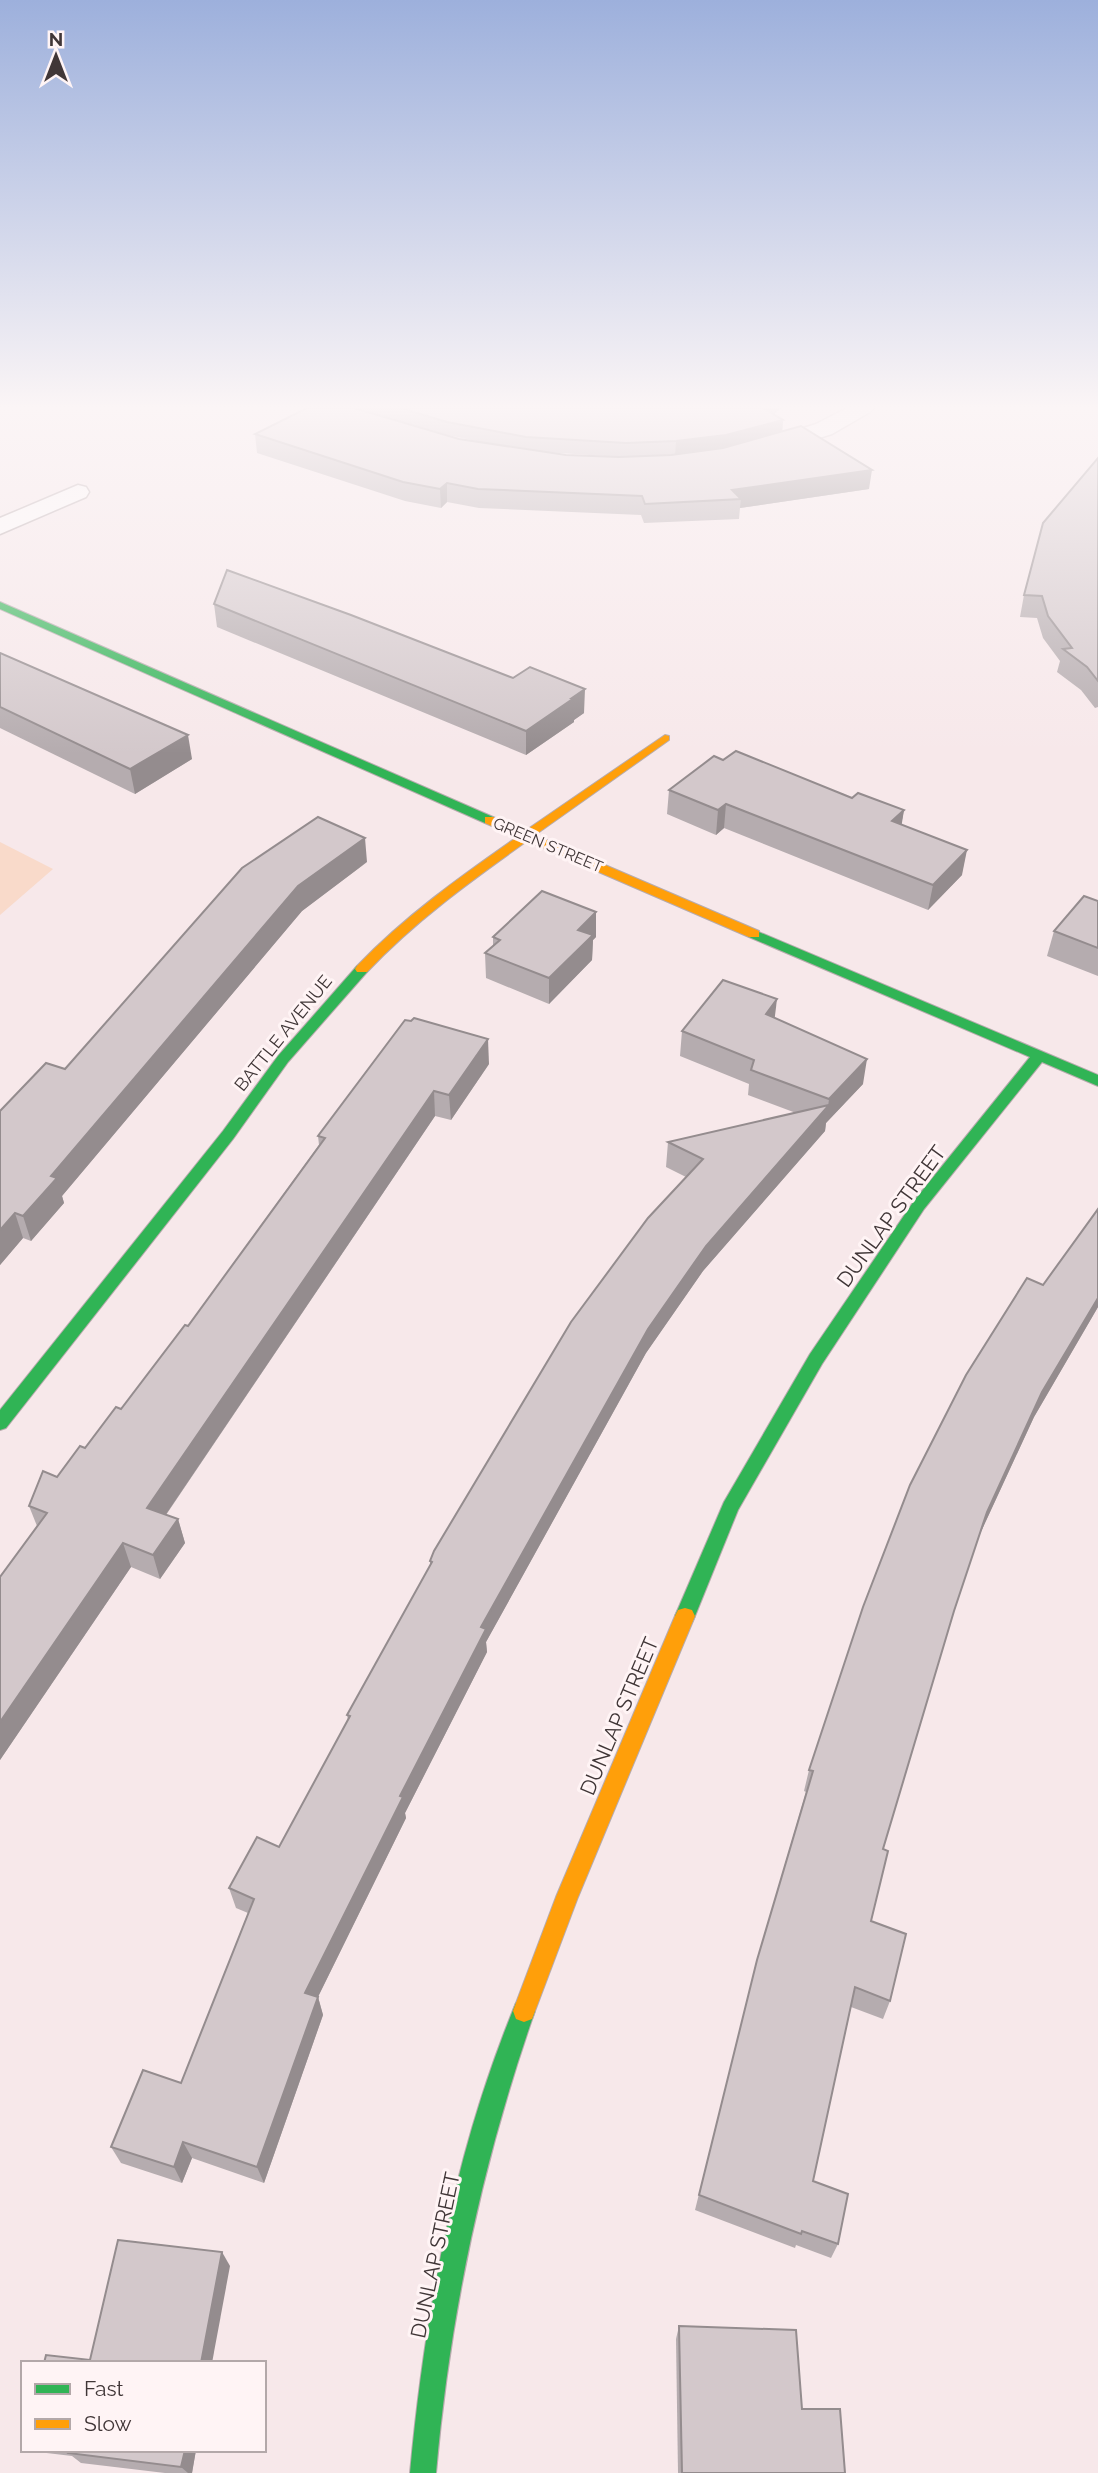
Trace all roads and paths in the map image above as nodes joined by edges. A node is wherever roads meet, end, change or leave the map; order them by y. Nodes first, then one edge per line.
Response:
1 (0, 606) edge
2 (665, 738) dead end
3 (526, 835) junction
4 (1038, 1056) junction
5 (1098, 1081) edge
6 (0, 1423) edge
7 (423, 2473) edge

1 - 3 street, GREEN STREET
2 - 3 street, BATTLE AVENUE
3 - 4 street, GREEN STREET
3 - 6 street, BATTLE AVENUE
4 - 5 street, GREEN STREET
4 - 7 street, DUNLAP STREET

